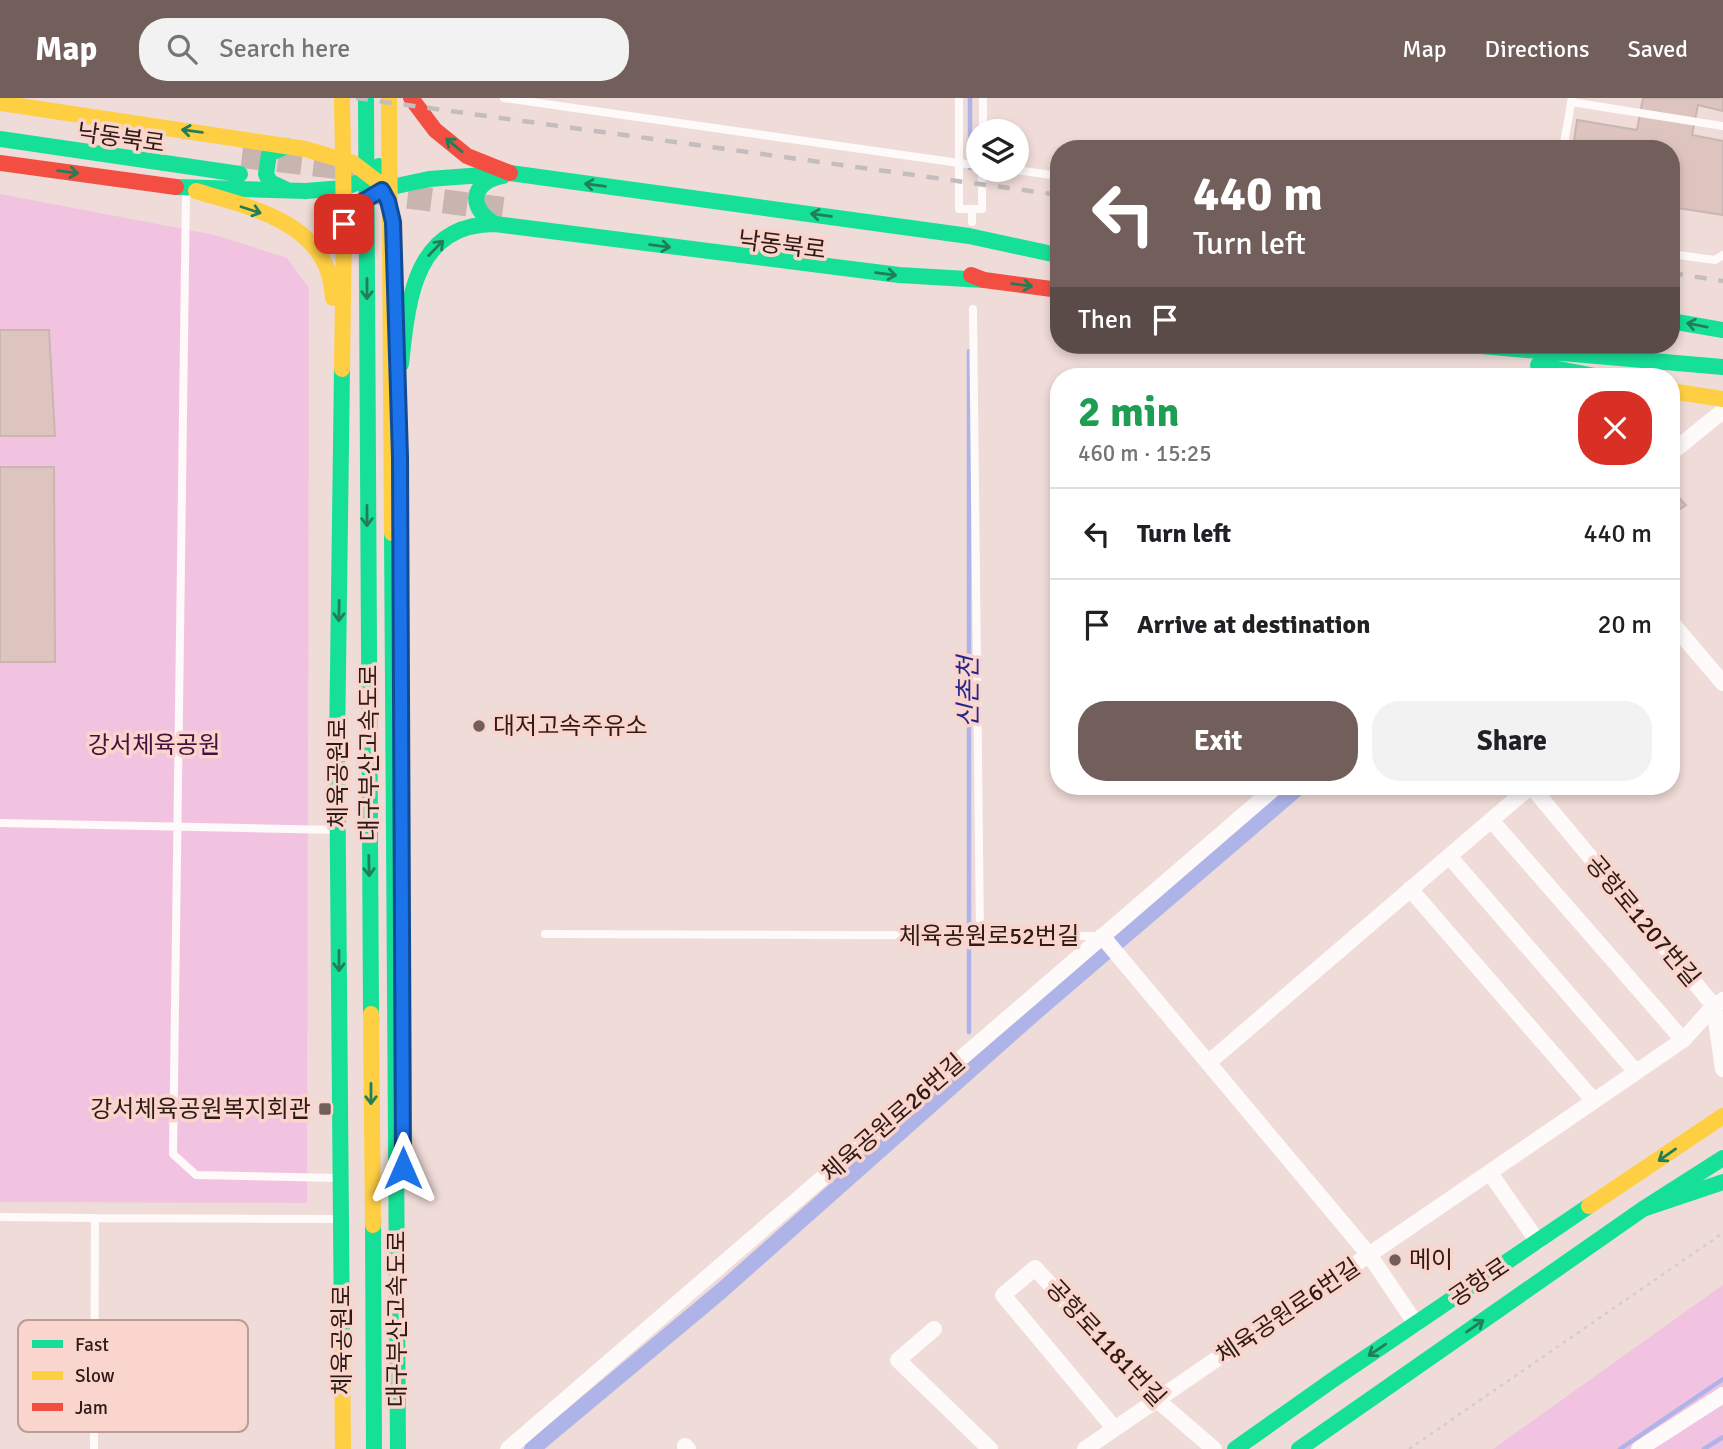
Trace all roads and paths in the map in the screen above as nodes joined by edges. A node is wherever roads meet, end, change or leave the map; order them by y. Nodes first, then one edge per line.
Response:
1 (341, 98) edge
2 (366, 98) edge
3 (391, 98) edge
4 (411, 98) edge
5 (504, 98) edge
6 (959, 98) edge
7 (983, 98) edge
8 (1572, 100) edge
9 (0, 103) edge
10 (982, 119) edge
11 (393, 125) junction
12 (1723, 126) edge
13 (240, 138) junction
14 (0, 139) edge
15 (1565, 140) edge
16 (287, 146) junction
17 (305, 149) junction
18 (215, 152) dead end
19 (242, 156) tunnel mouth
20 (343, 157) junction
21 (0, 163) edge
22 (959, 163) junction
23 (966, 164) edge
24 (1029, 172) edge
25 (240, 174) tunnel mouth
26 (371, 174) junction
27 (1050, 175) edge
28 (508, 180) junction
29 (982, 182) edge
30 (186, 188) junction
31 (344, 188) junction
32 (231, 189) junction
33 (388, 189) junction
34 (287, 190) junction
35 (503, 209) tunnel mouth
36 (972, 209) junction
37 (972, 222) dead end
38 (344, 224) junction
39 (495, 224) junction
40 (1050, 253) edge
41 (1050, 254) edge
42 (1680, 255) edge
43 (1723, 255) edge
44 (984, 281) junction
45 (1050, 289) edge
46 (973, 309) dead end
47 (1680, 323) edge
48 (1723, 330) edge
49 (1680, 347) edge
50 (1495, 354) edge
51 (1574, 354) edge
52 (1723, 354) edge
53 (1723, 367) edge
54 (1554, 368) edge
55 (1680, 392) edge
56 (1723, 399) edge
57 (397, 406) junction
58 (1723, 411) edge
59 (1680, 446) edge
60 (341, 452) junction
61 (1680, 633) edge
62 (1723, 683) edge
63 (1266, 795) edge
64 (1520, 795) edge
65 (1539, 795) edge
66 (1491, 820) junction
67 (0, 823) edge
68 (177, 827) junction
69 (338, 830) junction
70 (1449, 856) junction
71 (1410, 889) junction
72 (545, 934) dead end
73 (979, 936) junction
74 (1102, 936) junction
75 (1718, 1003) edge
76 (1683, 1040) junction
77 (1208, 1063) junction
78 (1723, 1069) edge
79 (1636, 1072) junction
80 (1594, 1101) junction
81 (1723, 1115) edge
82 (1723, 1158) edge
83 (1490, 1173) junction
84 (341, 1178) junction
85 (1723, 1182) edge
86 (1643, 1209) junction
87 (0, 1217) edge
88 (95, 1218) junction
89 (341, 1219) junction
90 (1723, 1233) edge
91 (1538, 1242) junction
92 (1370, 1256) junction
93 (95, 1320) edge
94 (1416, 1324) junction
95 (934, 1329) dead end
96 (1723, 1395) edge
97 (1156, 1399) junction
98 (1114, 1427) junction
99 (343, 1449) edge
100 (374, 1449) edge
101 (398, 1449) edge
102 (404, 1449) edge
103 (508, 1449) edge
104 (990, 1449) edge
105 (1085, 1449) edge
106 (1214, 1449) edge
107 (1235, 1449) edge
108 (1298, 1449) edge
109 (1409, 1449) edge
110 (1639, 1449) edge

1 - 17 main road
1 - 20 main road, 체육공원로
2 -> 100 main road, 대구부산고속도로
3 - 11 main road
3 - 101 main road, 대구부산고속도로
28 -> 4 main road
5 - 22 lane
6 - 22 lane
7 - 10 lane
8 - 12 lane
8 - 15 lane
13 -> 9 main road
11 - 26 main road
11 - 33 main road
13 - 16 main road
13 - 32 main road
14 - 25 main road, 낙동북로
16 - 17 main road
16 - 34 main road
17 - 20 main road
18 - 19 main road
20 - 26 main road
20 - 31 main road, 체육공원로
21 -> 30 main road
22 - 23 lane
22 - 36 lane
24 - 27 lane
26 - 31 main road
26 - 33 main road
28 - 33 main road
28 - 39 main road
40 -> 28 main road
28 - 41 main road, 낙동북로
29 - 36 lane
30 - 32 main road
30 -> 60 main road
30 - 68 lane
31 - 34 main road
31 - 38 main road, 체육공원로
32 - 34 main road
33 - 38 main road
33 - 57 main road
35 - 44 main road, 낙동북로
36 - 37 lane
38 - 60 main road, 체육공원로
39 -> 44 main road
57 -> 39 main road
42 - 43 lane
44 -> 45 main road, 낙동북로
46 - 73 lane
48 -> 47 main road
49 - 52 main road
50 - 54 main road
51 - 53 main road
55 - 56 main road
57 - 102 main road
58 - 59 street
60 -> 69 main road, 체육공원로
61 - 62 street
63 - 74 street, 체육공원로26번길
64 - 66 street
65 - 75 street, 공항로1207번길
66 - 70 street
66 - 76 street
67 - 68 lane
68 - 69 lane
68 - 84 lane
69 -> 84 main road, 체육공원로
70 - 71 street
70 - 79 street
71 - 77 street
71 - 80 street
72 - 73 lane, 체육공원로52번길
73 - 74 lane, 체육공원로52번길
74 - 77 street, 체육공원로52번길
74 - 103 street, 체육공원로26번길
75 - 76 street, 체육공원로6번길
75 - 78 street, 공항로1207번길
76 - 79 street, 체육공원로6번길
77 - 92 street, 체육공원로52번길
79 - 80 street, 체육공원로6번길
80 - 83 street, 체육공원로6번길
81 -> 91 main road, 공항로
82 - 86 main road, 공항로
83 - 91 street
83 - 92 street, 체육공원로6번길
84 - 89 main road, 체육공원로
85 - 86 main road
108 -> 86 main road, 공항로
87 - 88 lane
88 - 89 lane
88 - 93 lane
89 - 99 main road, 체육공원로
90 - 109 path
91 - 94 main road, 공항로
92 - 94 street, 체육공원로52번길
92 - 97 street, 체육공원로6번길
94 -> 107 main road, 공항로
95 - 104 street
96 - 110 street
97 - 98 street, 체육공원로6번길
97 - 98 street, 공항로1181번길
97 - 106 street, 공항로1181번길
98 - 105 street, 체육공원로6번길

